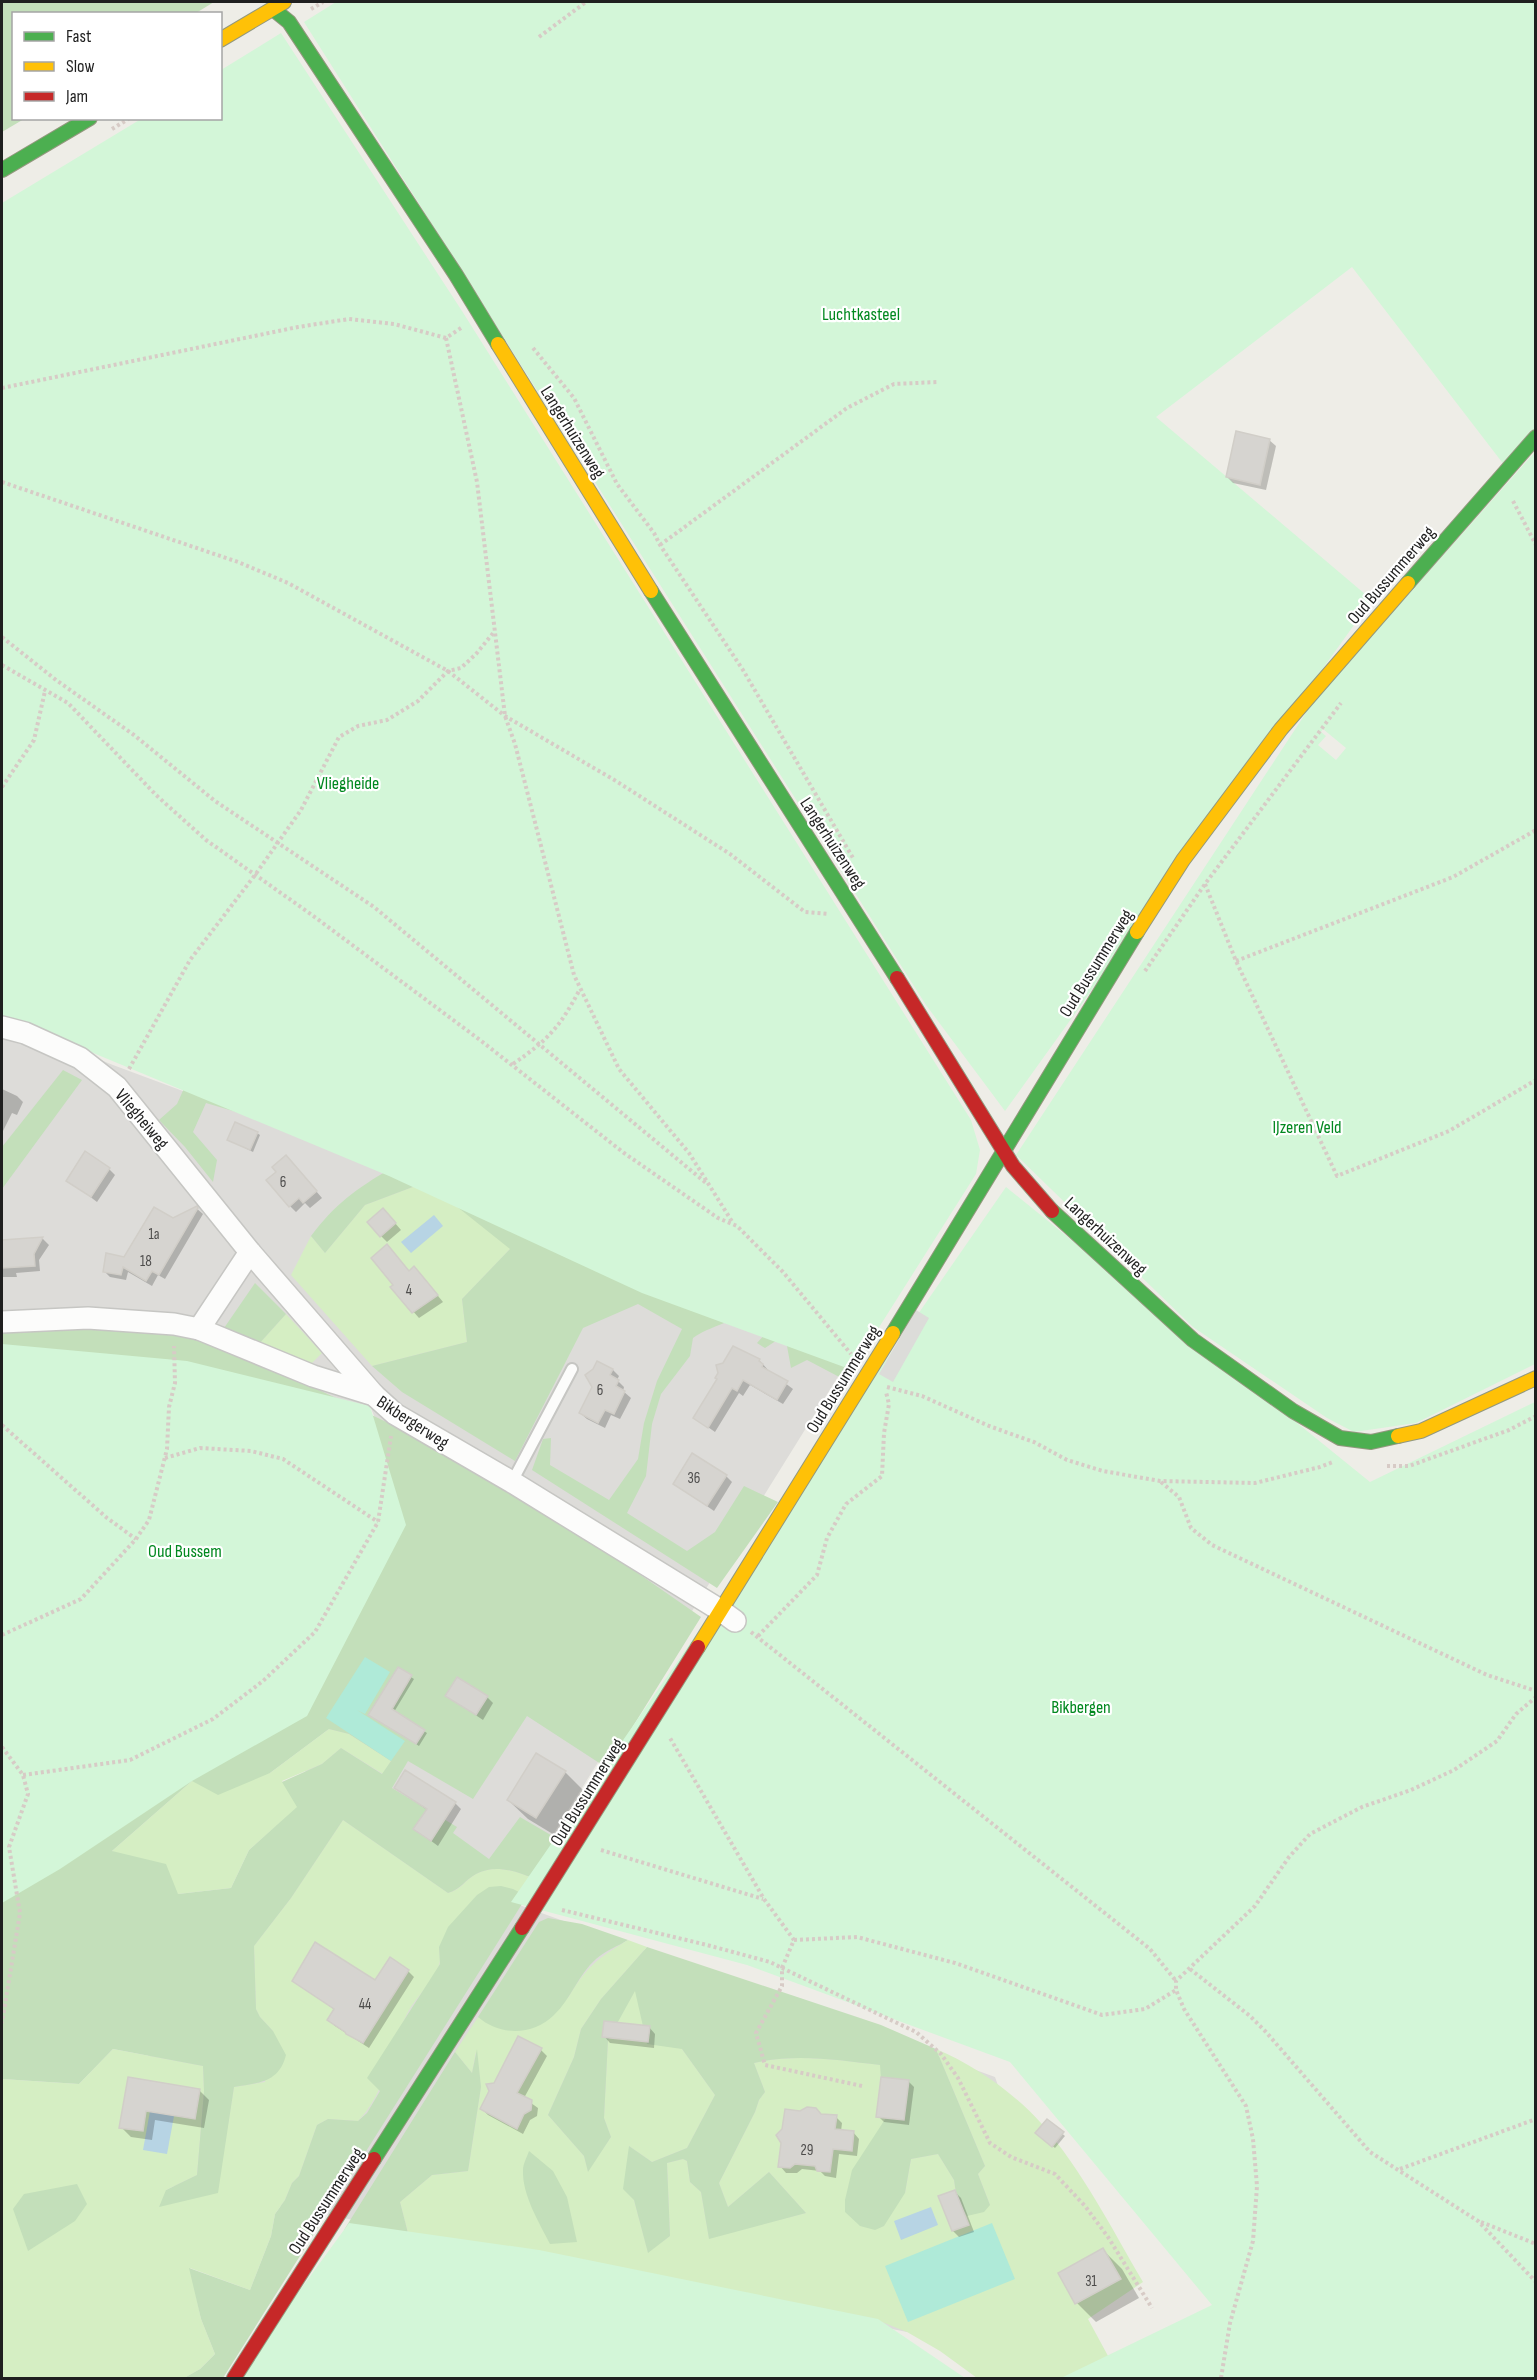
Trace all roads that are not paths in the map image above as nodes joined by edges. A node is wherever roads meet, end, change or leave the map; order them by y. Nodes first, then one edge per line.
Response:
1 (278, 5) edge
2 (222, 39) edge
3 (87, 120) edge
4 (2, 170) edge
5 (1536, 437) edge
6 (2, 1027) edge
7 (1003, 1149) junction
8 (250, 1252) junction
9 (2, 1322) edge
10 (199, 1329) junction
11 (572, 1369) dead end
12 (1536, 1378) edge
13 (374, 1395) junction
14 (513, 1482) junction
15 (728, 1616) junction
16 (234, 2379) edge

1 - 2 street
1 - 7 street, Langerhuizenweg
3 - 4 street
5 - 7 street, Oud Bussummerweg
6 - 8 street, Vliegheiweg
7 - 12 street, Langerhuizenweg
7 - 15 street, Oud Bussummerweg
8 - 10 street
8 - 13 street, Vliegheiweg
9 - 10 street, Bikbergerweg
10 - 13 street, Bikbergerweg
11 - 14 lane
13 - 14 street, Bikbergerweg
14 - 15 street, Bikbergerweg
15 - 16 street, Oud Bussummerweg

